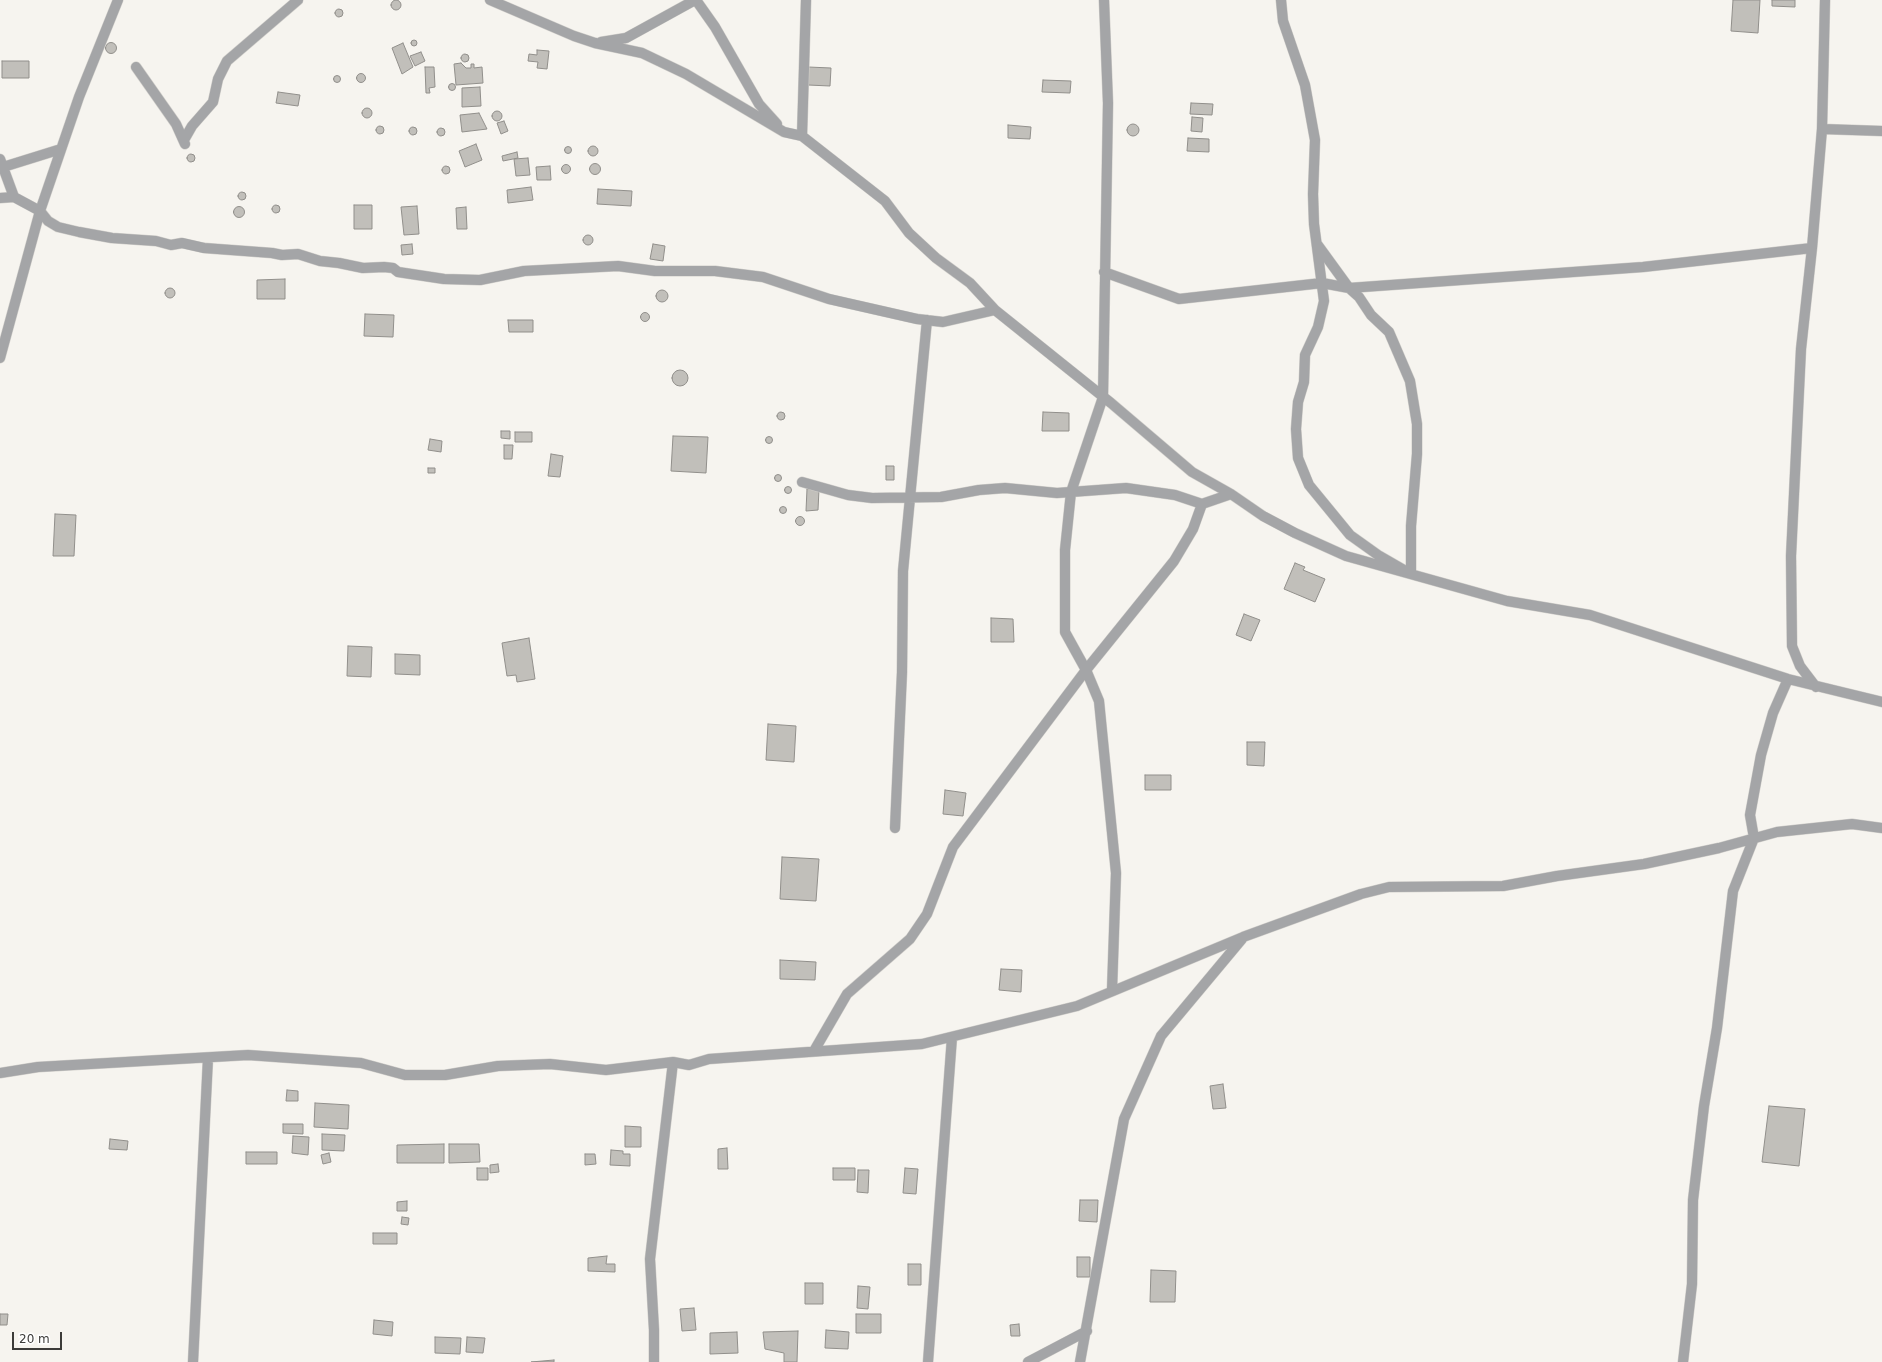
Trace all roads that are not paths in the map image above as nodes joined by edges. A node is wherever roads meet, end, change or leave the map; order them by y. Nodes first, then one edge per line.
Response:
1 (118, 0) edge
2 (298, 0) edge
3 (490, 0) edge
4 (696, 0) edge
5 (806, 0) edge
6 (1104, 0) edge
7 (1281, 0) edge
8 (1825, 0) edge
9 (595, 43) junction
10 (136, 68) dead end
11 (1822, 129) junction
12 (1882, 131) edge
13 (784, 132) junction
14 (802, 136) junction
15 (61, 149) junction
16 (1, 165) edge
17 (14, 197) junction
18 (0, 198) edge
19 (40, 211) junction
20 (1317, 244) junction
21 (1812, 248) junction
22 (1104, 272) junction
23 (1322, 283) junction
24 (1349, 288) junction
25 (995, 310) junction
26 (927, 320) junction
27 (0, 358) edge
28 (1103, 397) junction
29 (802, 482) dead end
30 (1071, 492) junction
31 (1231, 494) junction
32 (910, 497) junction
33 (1202, 504) junction
34 (1411, 574) junction
35 (1086, 670) junction
36 (1788, 679) junction
37 (1816, 687) junction
38 (1882, 702) edge
39 (895, 828) dead end
40 (1882, 828) edge
41 (1754, 838) junction
42 (1243, 937) junction
43 (1112, 990) junction
44 (952, 1037) junction
45 (814, 1051) junction
46 (208, 1058) junction
47 (673, 1062) junction
48 (0, 1073) edge
49 (1086, 1331) junction
50 (193, 1362) edge
51 (654, 1362) edge
52 (928, 1362) edge
53 (1028, 1362) edge
54 (1080, 1362) edge
55 (1683, 1362) edge

1 - 15 street
2 - 10 street
3 - 9 street
4 - 9 street
4 - 13 street
5 - 14 street
6 - 22 street
7 - 20 street
8 - 11 street
9 - 13 street
11 - 12 street
11 - 21 street
13 - 14 street
14 - 25 street
15 - 16 street
15 - 19 street
16 - 17 street
17 - 18 street
17 - 19 street
19 - 26 street
19 - 27 street
20 - 23 street
20 - 24 street
21 - 24 street
21 - 37 street
22 - 23 street
22 - 28 street
23 - 24 street
23 - 34 street
24 - 34 street
25 - 26 street
25 - 28 street
26 - 32 street
28 - 30 street
28 - 31 street
29 - 32 street
30 - 32 street
30 - 33 street
30 - 35 street
31 - 33 street
31 - 34 street
32 - 39 street
33 - 35 street
34 - 36 street
35 - 43 street
35 - 45 street
36 - 37 street
36 - 41 street
37 - 38 street
40 - 41 street
41 - 42 street
41 - 55 street
42 - 43 street
42 - 49 street
43 - 44 street
44 - 45 street
44 - 52 street
45 - 47 street
46 - 47 street
46 - 48 street
46 - 50 street
47 - 51 street
49 - 53 street
49 - 54 street

